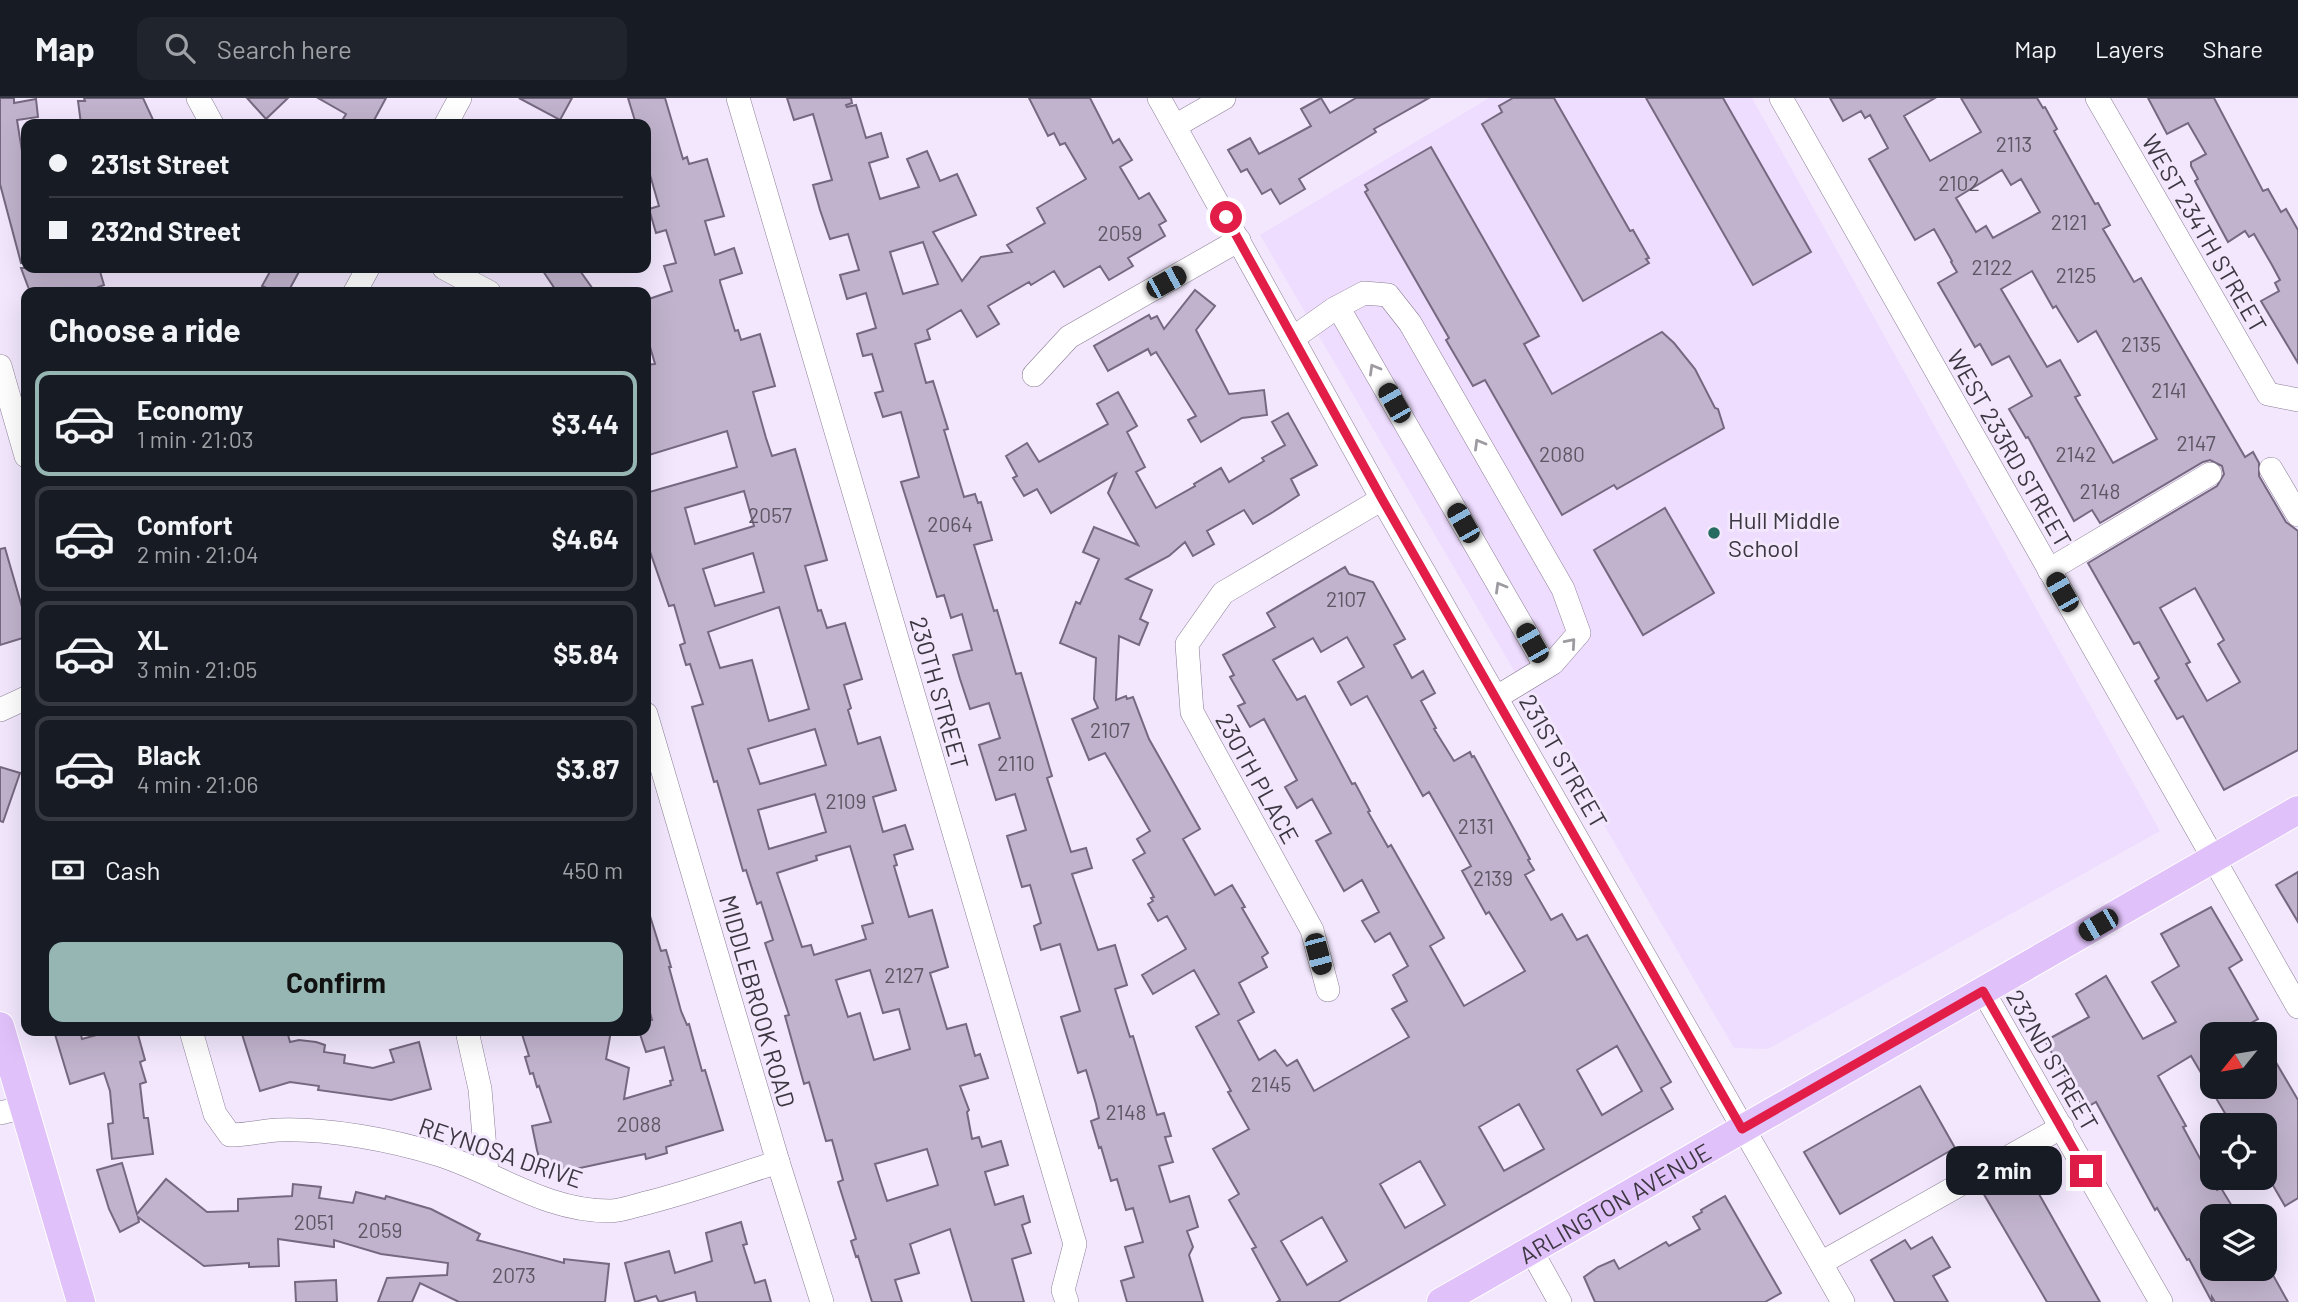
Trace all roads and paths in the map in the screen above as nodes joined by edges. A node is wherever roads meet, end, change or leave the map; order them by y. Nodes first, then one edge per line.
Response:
1 (198, 98) edge
2 (460, 98) edge
3 (738, 98) edge
4 (1159, 98) edge
5 (1224, 98) edge
6 (1781, 98) edge
7 (2097, 98) edge
8 (209, 119) edge
9 (449, 119) edge
10 (1175, 126) junction
11 (1239, 240) junction
12 (453, 273) edge
13 (480, 287) edge
14 (1338, 307) junction
15 (1293, 338) junction
16 (0, 366) edge
17 (1034, 375) dead end
18 (2298, 400) edge
19 (21, 439) edge
20 (2271, 469) dead end
21 (2210, 474) dead end
22 (1382, 499) junction
23 (2298, 515) edge
24 (2049, 570) junction
25 (1546, 667) junction
26 (1497, 697) junction
27 (21, 700) edge
28 (0, 710) edge
29 (651, 731) edge
30 (2298, 810) edge
31 (2213, 859) junction
32 (1328, 990) dead end
33 (1983, 991) junction
34 (2295, 997) edge
35 (0, 1026) edge
36 (192, 1036) edge
37 (468, 1036) edge
38 (12, 1110) edge
39 (2062, 1127) junction
40 (1742, 1129) junction
41 (778, 1162) junction
42 (487, 1173) junction
43 (1531, 1250) junction
44 (1821, 1264) junction
45 (81, 1302) edge
46 (822, 1302) edge
47 (1068, 1302) edge
48 (1441, 1302) edge
49 (1560, 1302) edge
50 (1843, 1302) edge
51 (2161, 1302) edge

1 - 8 street
2 - 9 street
3 - 47 street, 230TH STREET
4 - 10 street, 231ST STREET
5 - 10 street
6 - 24 street, WEST 233RD STREET
7 - 18 street, WEST 234TH STREET
10 - 11 street, 231ST STREET
11 - 15 street, 231ST STREET
11 - 17 street
12 - 13 street
14 - 15 street
25 -> 14 street
25 -> 14 street
15 - 22 street, 231ST STREET
16 - 19 street
20 - 23 street
21 - 24 street
22 - 26 street, 231ST STREET
22 - 32 street, 230TH PLACE
24 - 31 street, WEST 233RD STREET
25 - 26 street
26 - 40 street, 231ST STREET
27 - 28 street
29 - 41 street, MIDDLEBROOK ROAD
30 - 31 main road, ARLINGTON AVENUE
31 - 33 main road, ARLINGTON AVENUE
31 - 34 street, WEST 233RD STREET
33 - 39 street, 232ND STREET
33 - 40 main road, ARLINGTON AVENUE
35 - 38 main road
36 - 42 street, REYNOSA DRIVE
37 - 42 street
38 - 45 main road
39 - 44 street
39 - 51 street, 232ND STREET
40 - 43 main road, ARLINGTON AVENUE
40 - 44 street, 231ST STREET
41 - 42 street, REYNOSA DRIVE
41 - 46 street, MIDDLEBROOK ROAD
43 - 48 main road, ARLINGTON AVENUE
43 - 49 street
44 - 50 street, 231ST STREET

